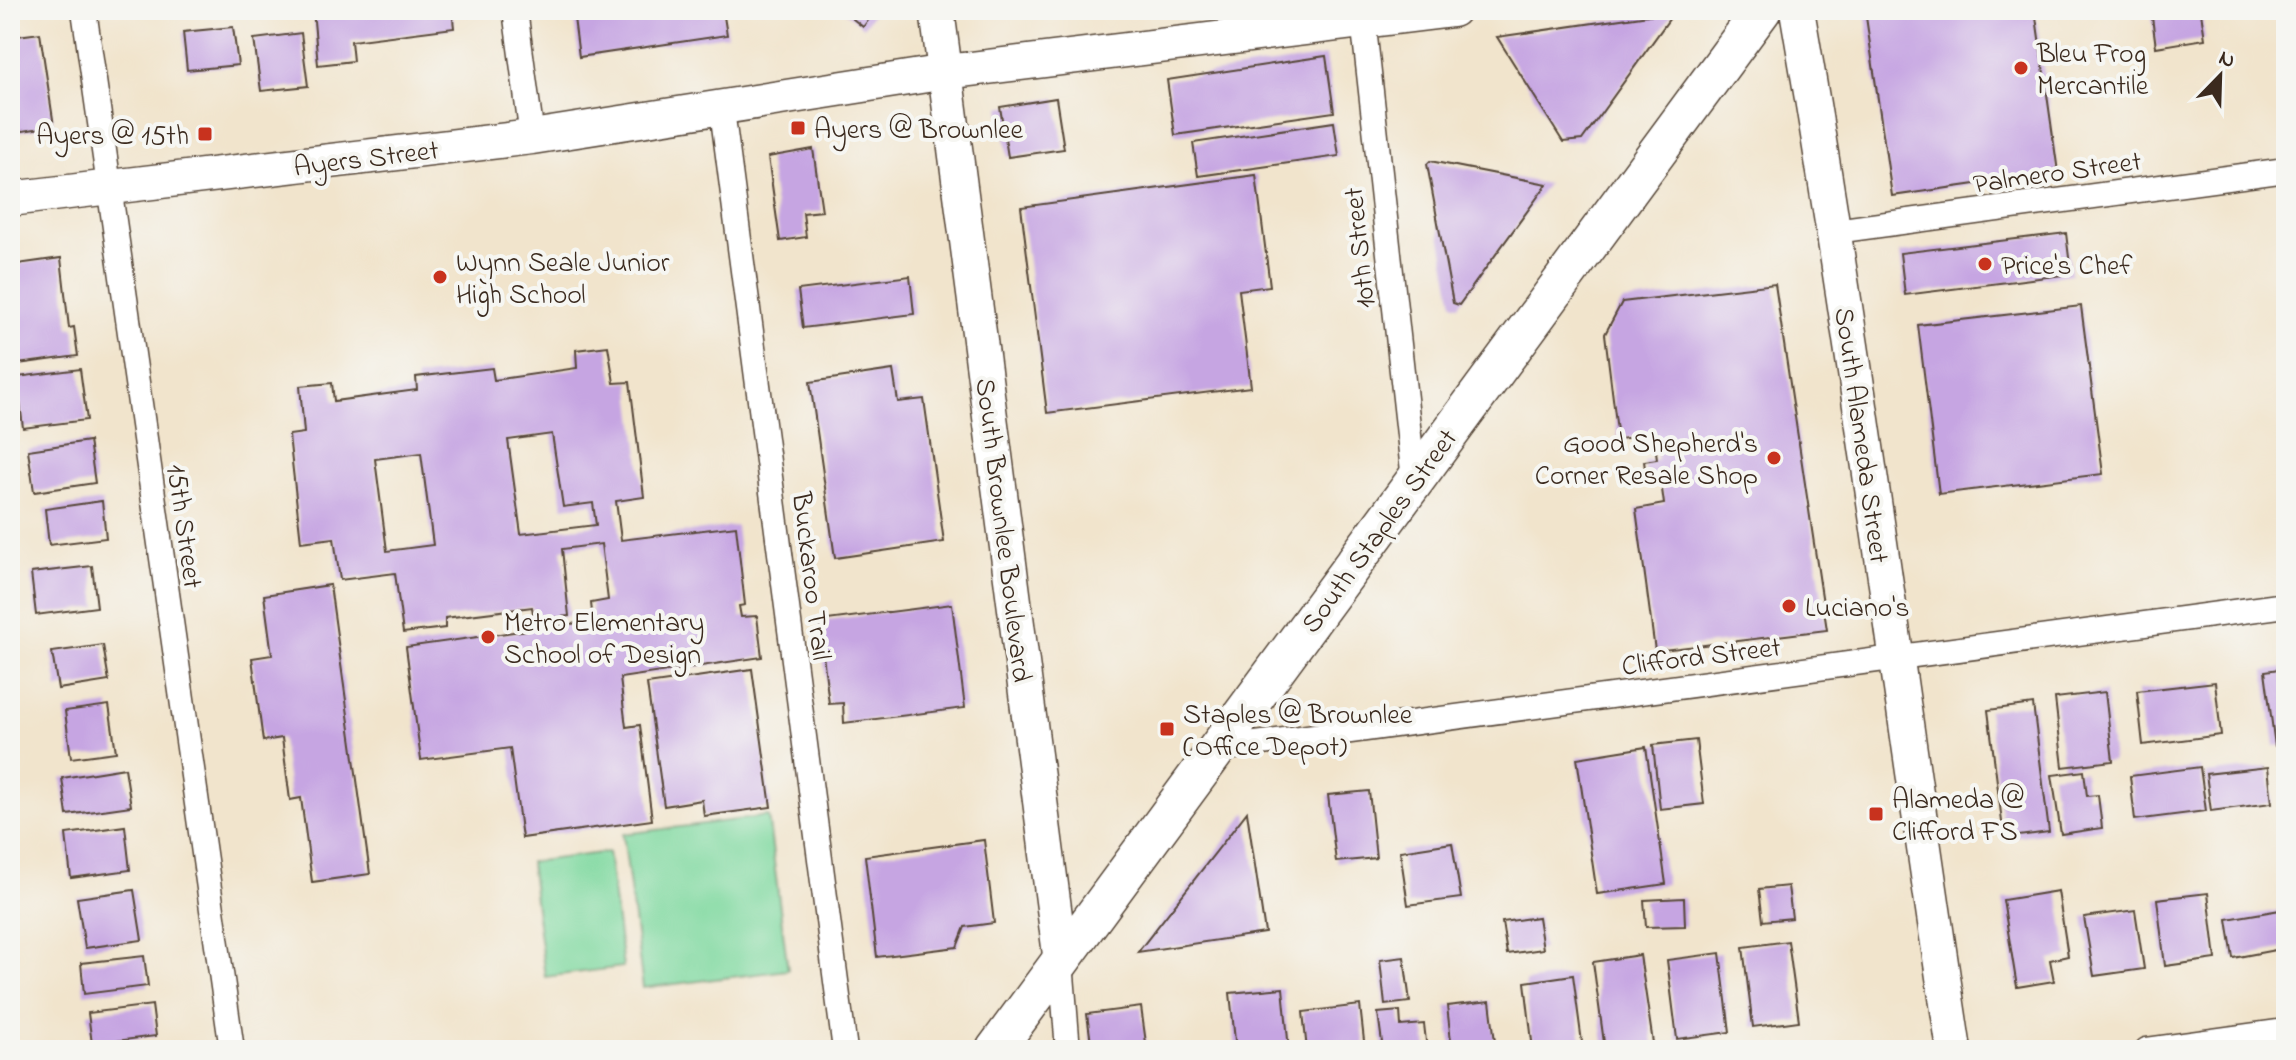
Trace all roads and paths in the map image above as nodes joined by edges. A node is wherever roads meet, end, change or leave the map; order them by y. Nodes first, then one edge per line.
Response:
1 (84, 10) edge
2 (515, 10) edge
3 (937, 10) edge
4 (1453, 10) edge
5 (1762, 10) edge
6 (1797, 10) edge
7 (1363, 15) edge
8 (946, 72) junction
9 (722, 110) junction
10 (532, 137) junction
11 (2286, 170) edge
12 (107, 188) junction
13 (10, 199) edge
14 (1835, 231) junction
15 (1414, 480) junction
16 (2286, 605) edge
17 (1894, 660) junction
18 (1218, 749) junction
19 (1061, 962) junction
20 (2286, 1031) edge
21 (232, 1050) edge
22 (845, 1050) edge
23 (995, 1050) edge
24 (1068, 1050) edge
25 (1954, 1050) edge
26 (2147, 1050) edge

1 - 12 street, 15th Street
2 - 10 street
3 - 8 main road, South Brownlee Boulevard
4 - 7 main road, Ayers Street
5 - 15 main road, South Staples Street
6 - 14 main road, South Alameda Street
7 - 8 main road, Ayers Street
7 - 15 street, 10th Street
8 - 9 main road, Ayers Street
8 - 19 main road, South Brownlee Boulevard
9 - 10 main road, Ayers Street
9 - 22 street, Buckaroo Trail
10 - 12 main road, Ayers Street
11 - 14 street, Palmero Street
12 - 13 main road, Ayers Street
12 - 21 street, 15th Street
14 - 17 main road, South Alameda Street
15 - 18 main road, South Staples Street
16 - 17 street, Clifford Street
17 - 18 street, Clifford Street
17 - 25 main road, South Alameda Street
18 - 19 main road, South Staples Street
19 - 23 main road, South Staples Street
19 - 24 street, South Brownlee Boulevard
20 - 26 street

